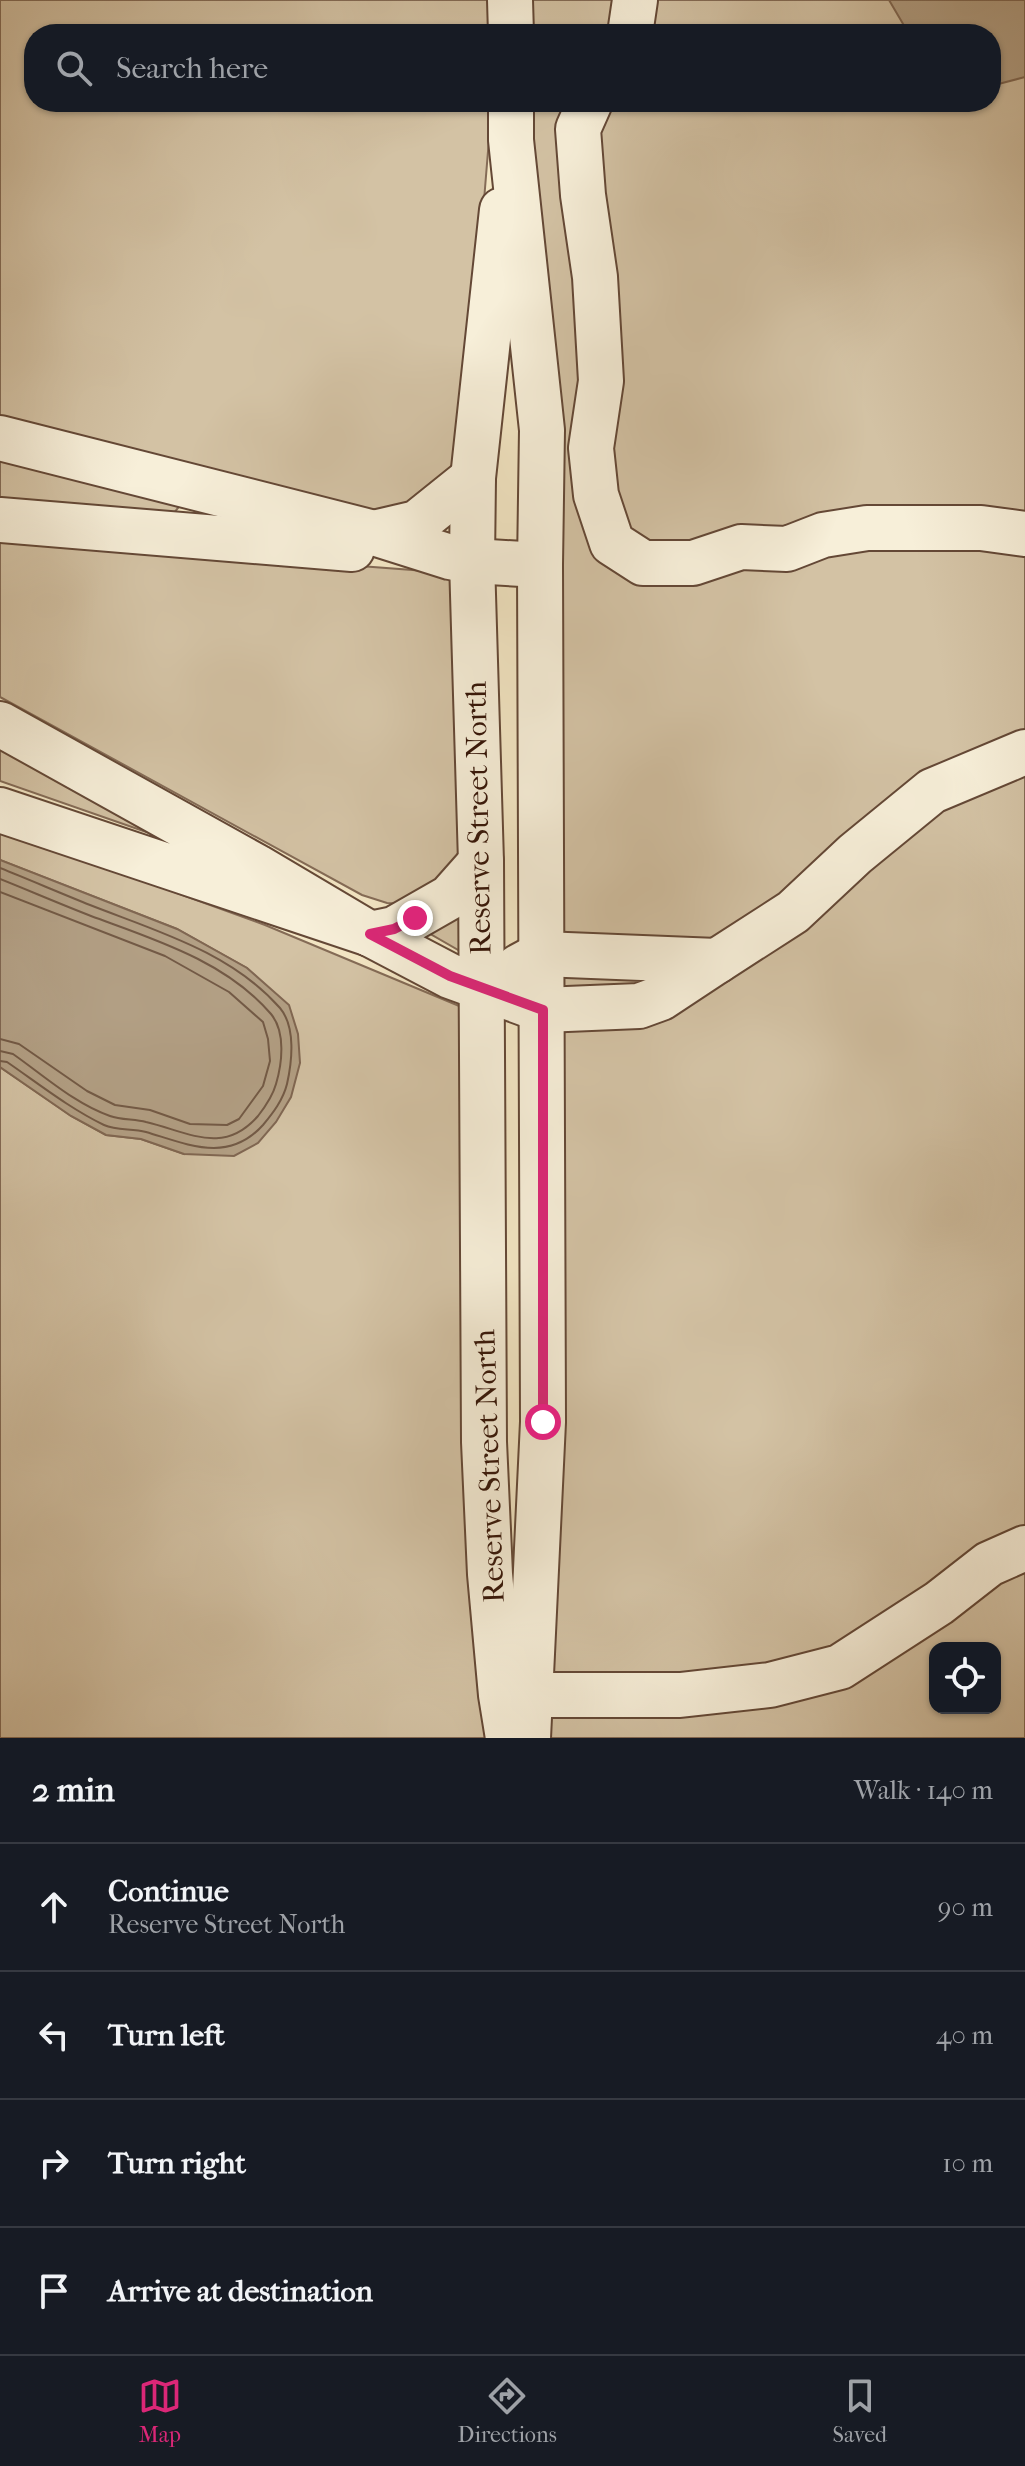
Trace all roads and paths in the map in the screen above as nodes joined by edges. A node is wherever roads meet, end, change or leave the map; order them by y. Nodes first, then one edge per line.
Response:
1 (510, 0) edge
2 (635, 0) edge
3 (511, 24) edge
4 (631, 24) edge
5 (586, 112) edge
6 (511, 121) edge
7 (0, 438) edge
8 (473, 478) junction
9 (0, 520) edge
10 (374, 533) junction
11 (1025, 534) edge
12 (461, 559) junction
13 (540, 565) junction
14 (0, 724) edge
15 (1025, 752) edge
16 (0, 810) edge
17 (481, 862) junction
18 (370, 934) junction
19 (542, 954) junction
20 (717, 961) junction
21 (482, 986) junction
22 (543, 1010) junction
23 (1025, 1548) edge
24 (515, 1695) junction
25 (508, 1738) edge
26 (528, 1738) edge

1 - 3 street
2 - 4 street
5 - 11 street
6 - 8 street, Reserve Street North
6 - 13 street, Reserve Street North
7 - 10 street
8 - 10 street
8 - 12 street, Reserve Street North
9 - 12 street
10 - 12 street
12 - 13 street
12 - 17 street, Reserve Street North
13 - 19 street, Reserve Street North
14 - 18 street
15 - 20 street
16 - 18 street
17 - 18 street
17 - 21 street, Reserve Street North
18 - 21 street
19 - 20 street
19 - 21 street
19 - 22 street, Reserve Street North
20 - 22 street
21 - 22 street
21 - 24 street, Reserve Street North
22 - 24 street, Reserve Street North
23 - 24 street
24 - 25 street, Reserve Street North
24 - 26 street, Reserve Street North

